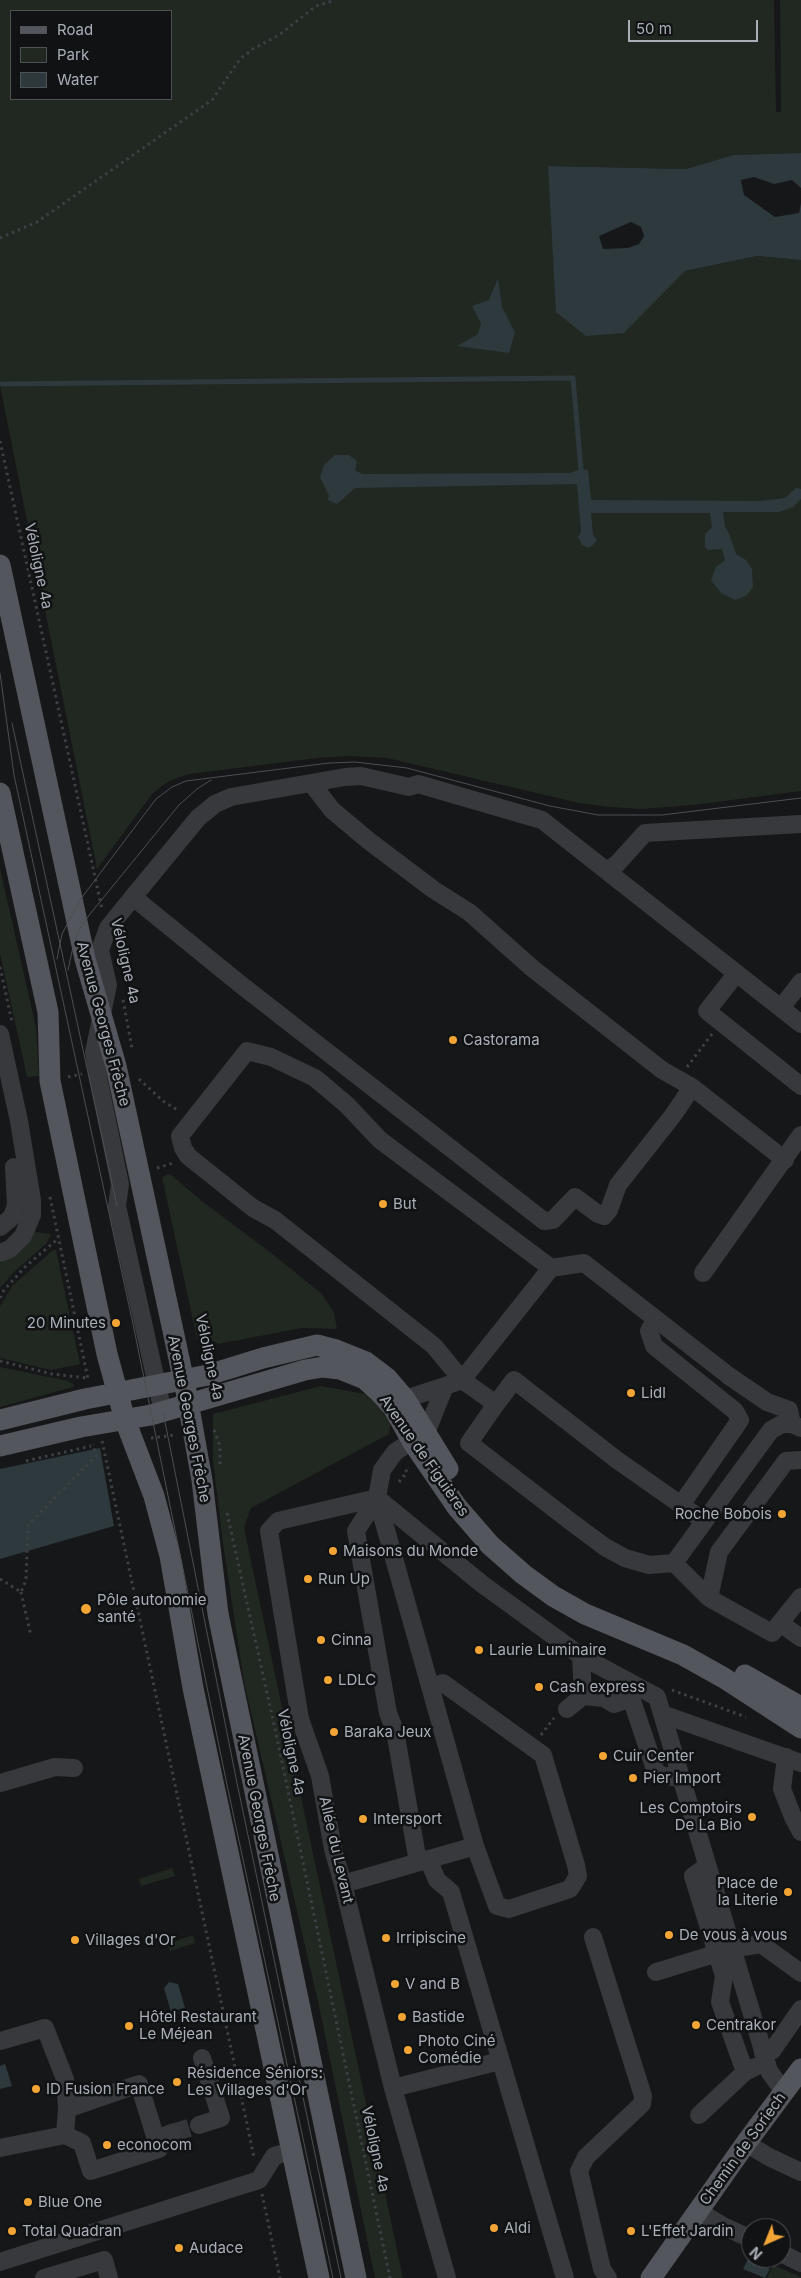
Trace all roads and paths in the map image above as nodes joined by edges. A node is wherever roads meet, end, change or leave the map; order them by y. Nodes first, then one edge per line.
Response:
1 (335, 0) edge
2 (0, 238) edge
3 (0, 441) edge
4 (0, 565) edge
5 (312, 784) junction
6 (0, 793) edge
7 (801, 824) edge
8 (606, 870) junction
9 (133, 897) junction
10 (108, 928) junction
11 (736, 974) junction
12 (801, 982) edge
13 (123, 998) dead end
14 (780, 1008) junction
15 (100, 1016) junction
16 (721, 1023) junction
17 (801, 1024) edge
18 (0, 1034) edge
19 (133, 1053) dead end
20 (137, 1071) dead end
21 (139, 1079) junction
22 (685, 1083) junction
23 (801, 1086) edge
24 (140, 1088) dead end
25 (192, 1120) junction
26 (800, 1138) edge
27 (155, 1159) dead end
28 (784, 1160) junction
29 (158, 1175) dead end
30 (29, 1176) junction
31 (0, 1227) edge
32 (0, 1253) edge
33 (551, 1268) junction
34 (704, 1273) dead end
35 (0, 1298) edge
36 (655, 1320) junction
37 (0, 1362) edge
38 (729, 1376) junction
39 (183, 1380) junction
40 (462, 1380) junction
41 (158, 1386) junction
42 (445, 1386) junction
43 (90, 1388) junction
44 (118, 1393) junction
45 (715, 1395) junction
46 (405, 1399) junction
47 (496, 1404) junction
48 (188, 1405) junction
49 (163, 1412) junction
50 (796, 1417) edge
51 (0, 1420) edge
52 (125, 1420) junction
53 (202, 1427) junction
54 (96, 1431) junction
55 (419, 1437) junction
56 (134, 1443) junction
57 (0, 1446) edge
58 (801, 1460) edge
59 (220, 1471) dead end
60 (377, 1498) junction
61 (681, 1505) junction
62 (226, 1509) dead end
63 (704, 1521) junction
64 (674, 1563) junction
65 (0, 1579) edge
66 (21, 1592) junction
67 (801, 1597) edge
68 (709, 1598) junction
69 (780, 1623) junction
70 (31, 1636) dead end
71 (801, 1638) edge
72 (581, 1656) junction
73 (430, 1687) junction
74 (634, 1692) junction
75 (583, 1696) junction
76 (801, 1707) edge
77 (567, 1709) joint
78 (662, 1714) junction
79 (801, 1728) edge
80 (532, 1745) junction
81 (793, 1760) edge
82 (74, 1768) dead end
83 (682, 1778) junction
84 (0, 1783) edge
85 (801, 1832) edge
86 (475, 1846) junction
87 (423, 1861) junction
88 (343, 1884) junction
89 (593, 1937) dead end
90 (724, 1952) junction
91 (656, 1972) dead end
92 (801, 1973) edge
93 (801, 2009) edge
94 (0, 2041) edge
95 (202, 2058) dead end
96 (765, 2058) junction
97 (500, 2061) junction
98 (801, 2069) edge
99 (745, 2072) junction
100 (393, 2088) junction
101 (784, 2092) junction
102 (67, 2109) junction
103 (699, 2115) dead end
104 (199, 2125) tunnel mouth
105 (172, 2133) tunnel mouth
106 (65, 2135) junction
107 (155, 2139) junction
108 (746, 2143) junction
109 (0, 2148) edge
110 (292, 2151) junction
111 (801, 2172) edge
112 (259, 2180) junction
113 (698, 2211) junction
114 (741, 2234) edge
115 (0, 2262) edge
116 (44, 2278) edge
117 (109, 2278) edge
118 (280, 2278) edge
119 (320, 2278) edge
120 (356, 2278) edge
121 (390, 2278) edge
122 (446, 2278) edge
123 (565, 2278) edge
124 (608, 2278) edge
125 (651, 2278) edge

1 - 2 path
3 - 10 path, Véloligne 4a
4 - 15 main road, Avenue Georges Frêche
5 - 8 street
5 - 9 street
5 - 22 street
6 - 44 main road
7 - 8 street
8 - 11 street
9 - 10 street
9 - 22 street
10 - 15 street
11 - 14 street
11 - 16 street
12 - 14 street
13 - 19 path, Véloligne 4a
14 - 17 street
15 - 39 main road, Avenue Georges Frêche
15 - 41 street
16 - 22 path
16 - 23 street
18 - 30 street
20 - 21 path
21 - 24 path
21 - 25 path
22 - 28 street
25 - 33 street
25 - 40 street
26 - 28 street
27 - 29 path
28 - 34 street
30 - 31 street
30 - 32 street
33 - 36 street
33 - 40 street
35 - 43 path
36 - 38 street
36 - 45 street
37 - 43 path
38 - 45 street
38 - 50 street
39 - 41 main road, Avenue de Figuières
39 - 46 main road, Avenue de Figuières
39 - 48 main road, Avenue Georges Frêche
40 - 42 street
40 - 47 street
41 - 44 main road, Avenue de Figuières
41 - 49 street
42 - 46 street
42 - 55 street
43 - 44 main road, Avenue de Figuières
43 - 51 main road, Avenue de Figuières
44 - 52 main road
45 - 61 street
46 - 55 main road, Avenue de Figuières
47 - 61 street
47 - 64 street
48 - 49 main road, Avenue de Figuières
48 - 53 main road, Avenue Georges Frêche
48 - 55 main road, Avenue de Figuières
49 - 52 main road, Avenue de Figuières
50 - 63 street
52 - 54 main road, Avenue de Figuières
52 - 56 main road
53 - 56 path
53 - 59 path
53 - 120 main road, Avenue Georges Frêche
54 - 56 path
54 - 57 main road, Avenue de Figuières
54 - 66 path
54 - 112 path
55 - 60 street
55 - 76 main road, Avenue de Figuières
55 - 79 main road, Avenue de Figuières
56 - 110 main road
58 - 68 street
60 - 72 street
60 - 73 street
60 - 87 street
60 - 88 street, Allée du Levant
61 - 63 street
62 - 121 path, Véloligne 4a
63 - 64 street
64 - 68 street
65 - 66 path
66 - 70 path
67 - 69 street
68 - 69 street
69 - 71 street
72 - 74 street
72 - 75 street
73 - 80 street
73 - 86 street
74 - 75 street
74 - 78 street
74 - 83 street
75 - 77 street
77 - 80 path
78 - 81 street
78 - 83 street
80 - 86 street
81 - 85 street
82 - 84 street
83 - 90 street
86 - 87 street
87 - 88 street
87 - 97 street
88 - 100 street, Allée du Levant
89 - 124 street
90 - 91 street
90 - 92 street
90 - 96 street
90 - 99 street
93 - 96 street
94 - 102 street
95 - 104 street
96 - 99 street
96 - 101 street
97 - 100 street
97 - 123 street
98 - 101 main road, Chemin de Soriech
99 - 103 street
100 - 122 street, Allée du Levant
101 - 108 main road, Chemin de Soriech
102 - 106 street
102 - 107 street
105 - 107 street
106 - 107 street
106 - 109 street
108 - 111 street
108 - 113 main road, Chemin de Soriech
110 - 112 street
110 - 119 main road
112 - 115 street
112 - 118 path
113 - 114 street
113 - 125 main road, Chemin de Soriech
116 - 117 street

